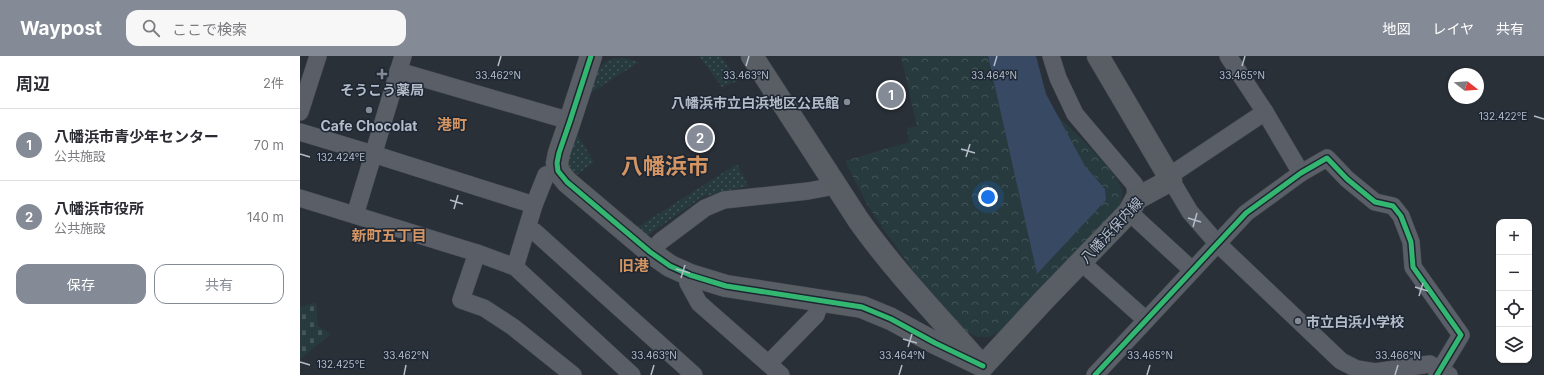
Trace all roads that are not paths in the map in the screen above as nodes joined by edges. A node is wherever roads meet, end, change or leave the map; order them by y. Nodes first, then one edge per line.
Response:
1 (591, 56) edge
2 (752, 56) edge
3 (1051, 56) edge
4 (1098, 56) edge
5 (1228, 56) edge
6 (311, 63) edge
7 (401, 64) edge
8 (300, 112) edge
9 (1265, 112) junction
10 (570, 121) junction
11 (300, 132) edge
12 (373, 154) junction
13 (558, 170) junction
14 (1301, 174) junction
15 (1170, 178) junction
16 (836, 186) junction
17 (300, 198) edge
18 (534, 205) junction
19 (1133, 206) junction
20 (355, 215) junction
21 (527, 229) junction
22 (1217, 243) junction
23 (650, 252) junction
24 (476, 253) junction
25 (1081, 262) junction
26 (515, 267) junction
27 (1192, 270) junction
28 (690, 274) junction
29 (821, 301) junction
30 (1146, 320) junction
31 (775, 369) edge
32 (986, 371) edge
33 (1442, 373) edge
34 (573, 375) edge
35 (632, 375) edge
36 (694, 375) edge
37 (1095, 375) edge

1 - 10 street
2 - 16 street
3 - 19 street
4 - 15 street
5 - 9 street
6 - 8 street
7 - 10 street
7 - 12 street
9 - 14 street
9 - 15 street
10 - 13 street
11 - 12 street
12 - 18 street
12 - 20 street
13 - 18 street
13 - 23 street
14 - 22 street
14 - 33 street
15 - 19 street, 八幡浜保内線
15 - 22 street
16 - 23 street
16 - 32 street
17 - 20 street
18 - 21 street
19 - 25 street, 八幡浜保内線
19 - 27 street
20 - 24 street
21 - 26 street
21 - 36 street
22 - 27 street
22 - 33 street
23 - 28 street
24 - 26 street
24 - 34 street
25 - 30 street
25 - 32 street, 八幡浜保内線
26 - 35 street
27 - 30 street
28 - 29 street
28 - 31 street
29 - 31 street
29 - 32 street
30 - 37 street

